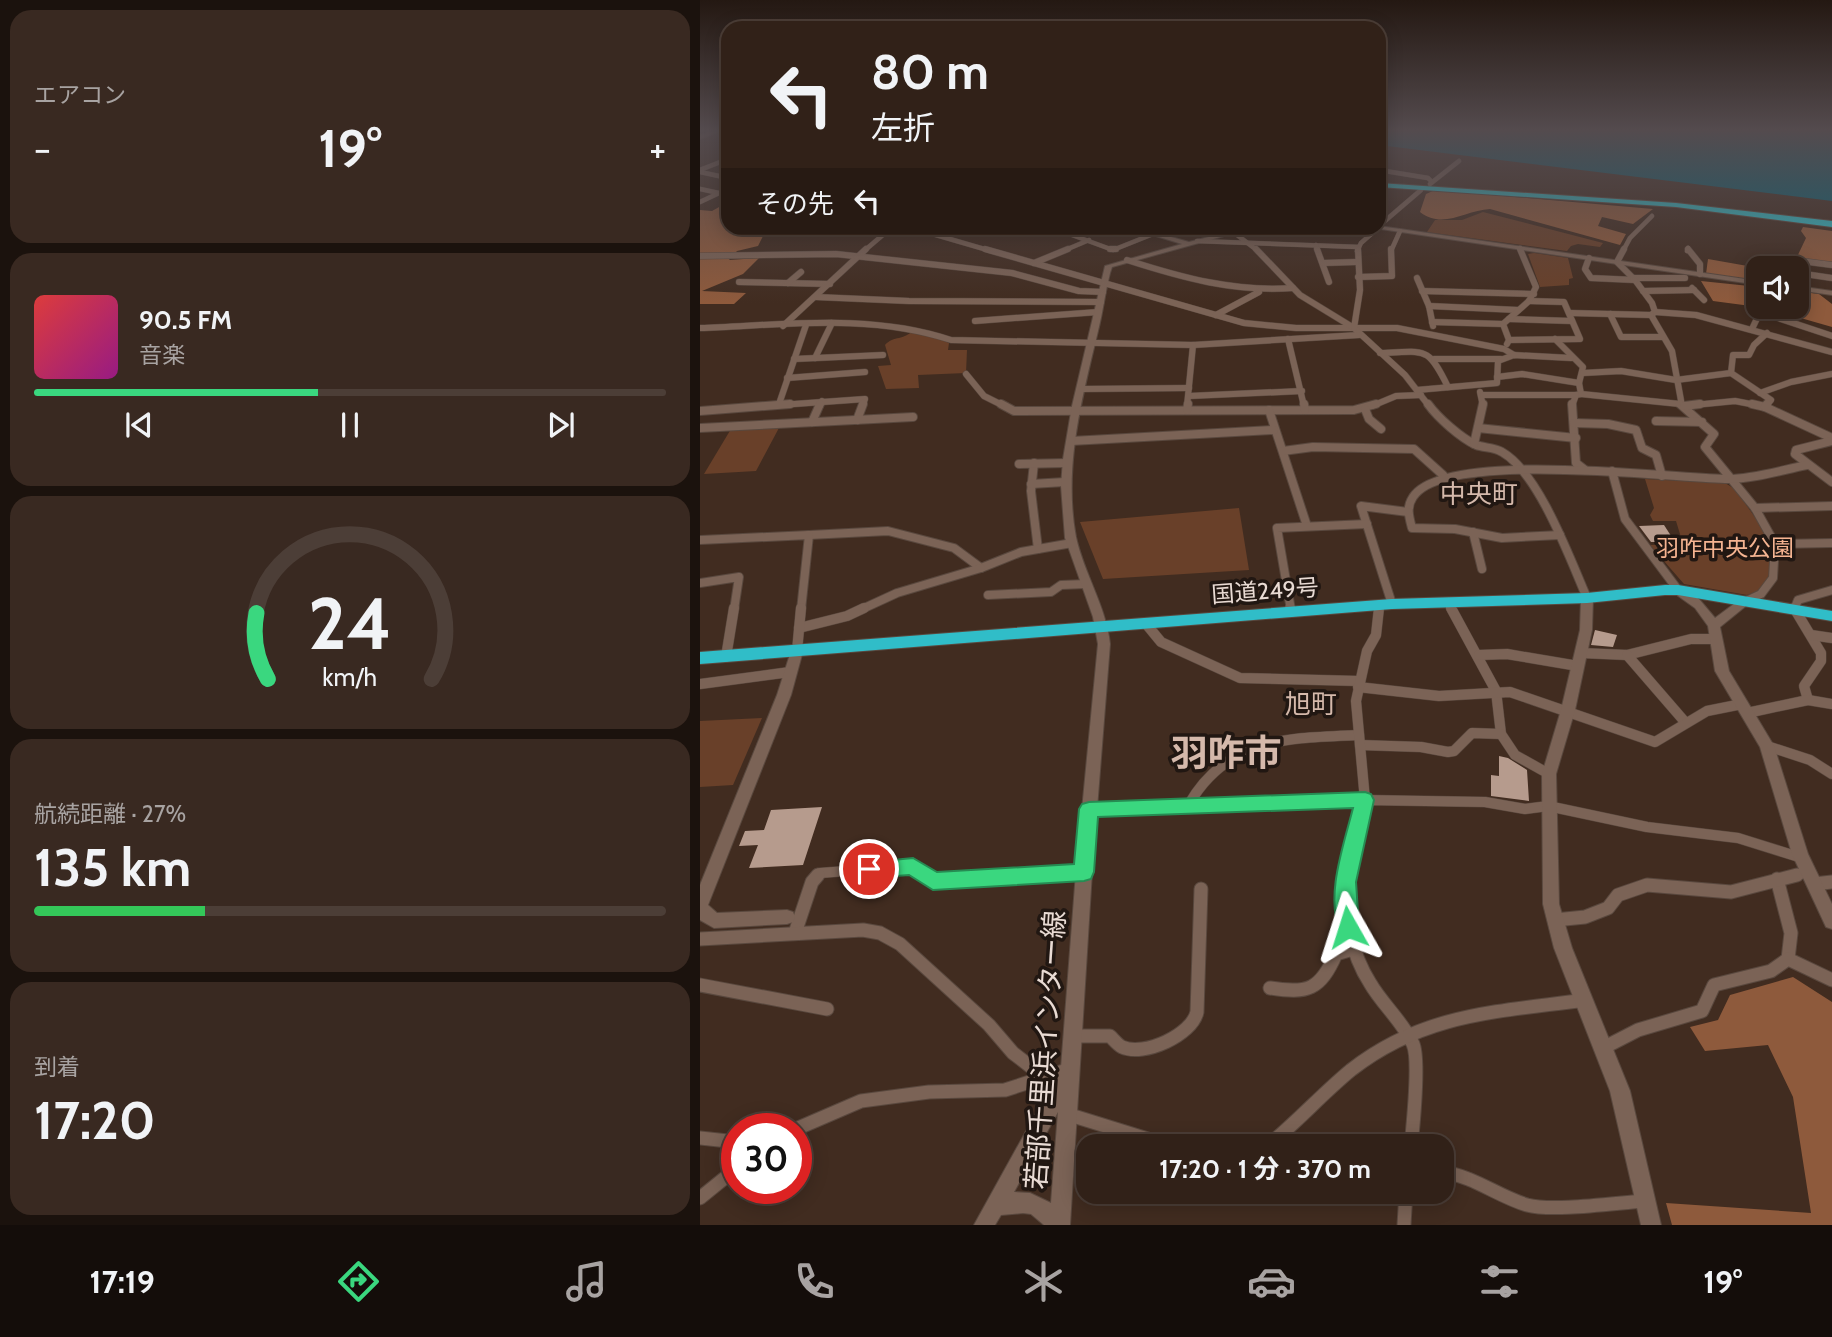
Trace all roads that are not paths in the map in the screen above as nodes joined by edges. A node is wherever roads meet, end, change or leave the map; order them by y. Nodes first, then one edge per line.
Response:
1 (1446, 188) edge
2 (1460, 188) edge
3 (700, 190) edge
4 (1421, 190) dead end
5 (720, 193) joint
6 (700, 202) edge
7 (1652, 216) dead end
8 (1386, 220) edge
9 (1832, 224) edge
10 (1386, 228) edge
11 (1400, 231) junction
12 (882, 235) edge
13 (936, 235) edge
14 (1074, 235) edge
15 (1150, 235) edge
16 (1158, 235) edge
17 (1214, 235) edge
18 (1239, 235) edge
19 (1367, 235) edge
20 (1089, 240) junction
21 (1244, 241) junction
22 (1193, 242) junction
23 (1316, 245) junction
24 (1359, 247) junction
25 (1520, 248) junction
26 (1688, 248) dead end
27 (700, 256) edge
28 (856, 256) junction
29 (1590, 258) junction
30 (1127, 260) junction
31 (1356, 262) junction
32 (1617, 262) junction
33 (1809, 262) edge
34 (1034, 263) junction
35 (1323, 263) junction
36 (1832, 265) edge
37 (801, 272) dead end
38 (1700, 274) junction
39 (1684, 275) junction
40 (1809, 275) edge
41 (1358, 277) junction
42 (1417, 278) dead end
43 (1832, 278) edge
44 (1634, 279) junction
45 (1746, 280) edge
46 (739, 282) dead end
47 (1329, 282) dead end
48 (788, 283) junction
49 (830, 284) junction
50 (1293, 288) junction
51 (1422, 290) junction
52 (1694, 290) junction
53 (1809, 290) edge
54 (1643, 291) junction
55 (1259, 292) junction
56 (1534, 293) junction
57 (1832, 293) edge
58 (816, 297) junction
59 (1102, 297) junction
60 (1704, 300) dead end
61 (1528, 301) junction
62 (1429, 306) junction
63 (1518, 310) junction
64 (1570, 313) junction
65 (1653, 313) junction
66 (1610, 314) junction
67 (1216, 315) junction
68 (1509, 319) junction
69 (975, 321) dead end
70 (1572, 321) junction
71 (1432, 322) junction
72 (832, 323) junction
73 (1244, 323) junction
74 (1503, 324) junction
75 (806, 325) junction
76 (783, 326) junction
77 (700, 328) edge
78 (1353, 328) junction
79 (1752, 329) junction
80 (1767, 333) junction
81 (1359, 335) junction
82 (1832, 336) edge
83 (1663, 337) junction
84 (1436, 338) junction
85 (1288, 339) junction
86 (1555, 339) junction
87 (1509, 340) junction
88 (1258, 342) junction
89 (1090, 343) junction
90 (1193, 345) junction
91 (1504, 349) junction
92 (1832, 352) edge
93 (1380, 353) junction
94 (883, 355) dead end
95 (1514, 355) junction
96 (814, 358) junction
97 (1571, 358) junction
98 (794, 359) junction
99 (1434, 359) junction
100 (1501, 359) junction
101 (865, 372) dead end
102 (1583, 373) junction
103 (1731, 373) junction
104 (965, 374) dead end
105 (1832, 374) edge
106 (1497, 377) junction
107 (787, 378) junction
108 (1676, 380) junction
109 (1579, 383) junction
110 (1475, 386) junction
111 (1448, 387) junction
112 (1082, 390) junction
113 (1302, 391) junction
114 (1189, 392) junction
115 (1419, 392) junction
116 (1760, 393) junction
117 (1578, 394) junction
118 (1483, 395) junction
119 (822, 401) junction
120 (779, 404) junction
121 (1682, 405) junction
122 (1765, 407) junction
123 (1365, 409) junction
124 (1077, 410) junction
125 (1186, 410) junction
126 (1305, 410) junction
127 (700, 411) edge
128 (1269, 411) junction
129 (913, 417) dead end
130 (857, 420) junction
131 (1657, 421) dead end
132 (812, 422) junction
133 (1702, 422) junction
134 (1574, 423) junction
135 (700, 428) edge
136 (1478, 428) junction
137 (1274, 429) junction
138 (1381, 429) dead end
139 (1576, 438) junction
140 (1832, 440) edge
141 (1070, 441) junction
142 (1474, 444) junction
143 (1283, 451) junction
144 (1034, 463) junction
145 (1067, 463) junction
146 (1019, 464) dead end
147 (1807, 465) junction
148 (1523, 469) junction
149 (1585, 470) junction
150 (1612, 471) junction
151 (1443, 475) junction
152 (1662, 476) junction
153 (1731, 479) junction
154 (1065, 482) junction
155 (1832, 482) edge
156 (1031, 484) junction
157 (1832, 506) edge
158 (1755, 509) junction
159 (1408, 512) junction
160 (1367, 524) junction
161 (1307, 526) junction
162 (1473, 532) junction
163 (809, 535) junction
164 (1560, 535) junction
165 (700, 540) edge
166 (1072, 543) junction
167 (1832, 543) edge
168 (1775, 544) junction
169 (1038, 549) junction
170 (981, 568) junction
171 (1482, 569) dead end
172 (700, 583) edge
173 (1086, 584) junction
174 (1678, 590) junction
175 (1832, 590) edge
176 (988, 596) dead end
177 (1587, 598) junction
178 (1746, 601) junction
179 (1448, 602) junction
180 (1385, 605) junction
181 (1793, 609) junction
182 (1291, 612) junction
183 (1832, 615) edge
184 (1147, 625) junction
185 (799, 628) junction
186 (1102, 628) junction
187 (1715, 633) junction
188 (1811, 635) junction
189 (1832, 638) edge
190 (797, 651) junction
191 (1479, 655) junction
192 (1627, 655) junction
193 (735, 656) junction
194 (1579, 660) junction
195 (700, 661) edge
196 (790, 672) junction
197 (700, 684) edge
198 (1358, 684) junction
199 (1496, 691) junction
200 (1808, 700) junction
201 (1832, 704) edge
202 (1744, 708) junction
203 (1568, 710) junction
204 (1685, 722) junction
205 (1502, 734) junction
206 (1360, 740) junction
207 (1767, 746) junction
208 (1549, 774) junction
209 (1832, 774) edge
210 (1365, 800) junction
211 (1189, 804) junction
212 (1548, 806) junction
213 (1089, 809) junction
214 (1808, 871) junction
215 (1084, 872) junction
216 (1777, 879) junction
217 (1832, 882) edge
218 (1201, 889) dead end
219 (701, 899) edge
220 (804, 906) junction
221 (787, 917) joint
222 (1555, 920) junction
223 (1832, 922) edge
224 (795, 933) junction
225 (700, 939) edge
226 (1356, 948) junction
227 (1788, 959) junction
228 (1832, 980) edge
229 (700, 985) edge
230 (1270, 988) dead end
231 (1585, 1000) junction
232 (827, 1009) dead end
233 (1406, 1035) junction
234 (1073, 1036) junction
235 (1605, 1047) junction
236 (1071, 1068) junction
237 (1044, 1077) junction
238 (1066, 1114) junction
239 (812, 1122) edge
240 (1131, 1134) edge
241 (1285, 1134) edge
242 (1411, 1134) edge
243 (700, 1138) edge
244 (721, 1140) edge
245 (1454, 1174) edge
246 (721, 1181) edge
247 (700, 1198) edge
248 (1645, 1201) junction
249 (1405, 1204) edge
250 (995, 1206) junction
251 (984, 1225) edge
252 (1059, 1225) edge
253 (1404, 1225) edge
254 (1651, 1225) edge

1 - 9 highway
2 - 9 highway
3 - 5 street
4 - 8 street
5 - 6 street
7 - 32 street
10 - 11 street
11 - 25 street
11 - 41 street
12 - 28 street
13 - 34 street
14 - 20 street
15 - 20 street
16 - 22 street
17 - 22 street
18 - 21 street
19 - 24 street
20 - 34 street
21 - 22 street
21 - 23 street
21 - 50 street
22 - 30 street
23 - 24 street
23 - 35 street
24 - 31 street
25 - 29 street
25 - 56 street
26 - 38 street
27 - 28 street
28 - 49 street
28 - 59 street
29 - 32 street
29 - 44 street
30 - 55 street
30 - 59 street
31 - 35 street
31 - 41 street
32 - 39 street
32 - 44 street
33 - 36 street
34 - 59 street
35 - 47 street
37 - 48 street
38 - 39 street
38 - 45 street
39 - 44 street
39 - 52 street
40 - 43 street
41 - 78 street
42 - 51 street
44 - 54 street
46 - 48 street
48 - 49 street
49 - 58 street
50 - 55 street
50 - 78 street
51 - 56 street
51 - 62 street
52 - 54 street
52 - 60 street
53 - 57 street
54 - 65 street
55 - 67 street
56 - 61 street
58 - 59 street
58 - 76 street
59 - 67 street
59 - 69 street
59 - 89 street, 若部千里浜インター線
61 - 63 street
61 - 64 street
62 - 63 street
62 - 71 street
63 - 68 street
64 - 66 street
64 - 70 street
65 - 66 street
65 - 79 street
65 - 83 street
66 - 83 street
67 - 73 street
68 - 70 street
68 - 74 street
70 - 86 street
71 - 74 street
71 - 84 street
72 - 75 street
72 - 89 street
72 - 96 street
73 - 78 street
73 - 88 street
74 - 87 street
75 - 76 street
75 - 98 street
76 - 77 street
78 - 81 street
78 - 84 street
79 - 80 street
79 - 82 street
80 - 92 street
80 - 103 street
81 - 85 street
81 - 93 street
83 - 108 street
84 - 91 street
85 - 88 street
85 - 113 street
86 - 87 street
86 - 97 street
87 - 91 street
88 - 90 street
89 - 90 street
89 - 112 street, 若部千里浜インター線
90 - 114 street
91 - 95 street
93 - 99 street
93 - 115 street
94 - 96 street
95 - 97 street
95 - 100 street
96 - 98 street
97 - 102 street
98 - 107 street
99 - 100 street
99 - 111 street
100 - 106 street
101 - 107 street
102 - 108 street
102 - 109 street
103 - 108 street
103 - 116 street
104 - 124 street
105 - 116 street
106 - 109 street
106 - 110 street
107 - 120 street
108 - 121 street
109 - 117 street
110 - 111 street
110 - 118 street
111 - 115 street
112 - 114 street
112 - 124 street, 若部千里浜インター線
113 - 114 street
113 - 126 street
114 - 125 street
115 - 123 street
115 - 142 street
116 - 122 street
117 - 118 street
117 - 121 street
117 - 134 street
118 - 136 street
119 - 120 street
119 - 130 street
119 - 132 street
120 - 127 street
121 - 122 street
121 - 133 street
122 - 140 street
123 - 126 street
123 - 138 street
124 - 125 street
124 - 141 street, 若部千里浜インター線
125 - 128 street
126 - 128 street
128 - 137 street
129 - 130 street
130 - 132 street
131 - 133 street
132 - 135 street
133 - 153 street
134 - 139 street
134 - 152 street
136 - 139 street
136 - 142 street
137 - 141 street
137 - 143 street
139 - 149 street
140 - 147 street
141 - 145 street, 若部千里浜インター線
142 - 148 street
143 - 151 street
143 - 161 street
144 - 145 street
144 - 146 street
144 - 156 street
145 - 154 street, 若部千里浜インター線
147 - 153 street
147 - 155 street
148 - 149 street
148 - 151 street
148 - 164 street
149 - 150 street
150 - 152 street
150 - 174 street
151 - 159 street
152 - 153 street
153 - 158 street
154 - 156 street
154 - 166 street, 若部千里浜インター線
156 - 169 street
157 - 158 street
158 - 168 street
159 - 160 street
159 - 162 street
160 - 161 street
160 - 180 street
161 - 182 street
162 - 164 street
162 - 171 street
163 - 165 street
163 - 170 street
163 - 185 street
164 - 177 street
166 - 169 street
166 - 173 street, 若部千里浜インター線
167 - 168 street
168 - 178 street
169 - 170 street
170 - 185 street
172 - 193 street
173 - 176 street
173 - 186 street, 若部千里浜インター線
174 - 177 highway, 国道249号
174 - 178 highway, 国道249号
174 - 187 street
175 - 181 street
177 - 179 highway, 国道249号
177 - 194 street
178 - 181 highway, 国道249号
178 - 187 street
179 - 180 highway, 国道249号
179 - 191 street
180 - 182 highway, 国道249号
180 - 198 street
181 - 183 highway, 国道249号
181 - 188 street
182 - 184 highway, 国道249号
184 - 186 highway, 国道249号
184 - 198 street
185 - 190 street
186 - 190 highway, 国道249号
186 - 213 street, 若部千里浜インター線
187 - 192 street
187 - 202 street
188 - 189 street
188 - 200 street
190 - 193 highway, 国道249号
190 - 196 street
191 - 194 street
191 - 199 street
192 - 194 street
192 - 204 street
193 - 195 highway, 国道249号
194 - 203 street
196 - 197 street
196 - 219 street
198 - 199 street
198 - 206 street
199 - 203 street
199 - 205 street
200 - 201 street
200 - 202 street
202 - 204 street
202 - 207 street
203 - 204 street
203 - 208 street
205 - 206 street
205 - 208 street
206 - 210 street
206 - 211 street
207 - 209 street
207 - 214 street
208 - 212 street
210 - 211 street
210 - 212 street
210 - 226 street
211 - 213 street
212 - 214 street
212 - 222 street
213 - 215 street, 若部千里浜インター線
214 - 216 street
214 - 217 street
214 - 223 street
215 - 220 street
215 - 234 street, 若部千里浜インター線
216 - 222 street
216 - 227 street
218 - 234 street
219 - 221 street
220 - 221 street
220 - 224 street
222 - 231 street
224 - 225 street
224 - 237 street
226 - 230 street
226 - 233 street
227 - 228 street
227 - 235 street
229 - 232 street
231 - 233 street
231 - 235 street
233 - 241 street
233 - 242 street
234 - 236 street, 若部千里浜インター線
235 - 248 street
236 - 237 street
236 - 238 street, 若部千里浜インター線
236 - 250 street
237 - 239 street
238 - 240 street
238 - 252 street, 若部千里浜インター線
243 - 244 street
245 - 248 street
246 - 247 street
248 - 254 street
249 - 253 street
250 - 251 street
250 - 252 street

